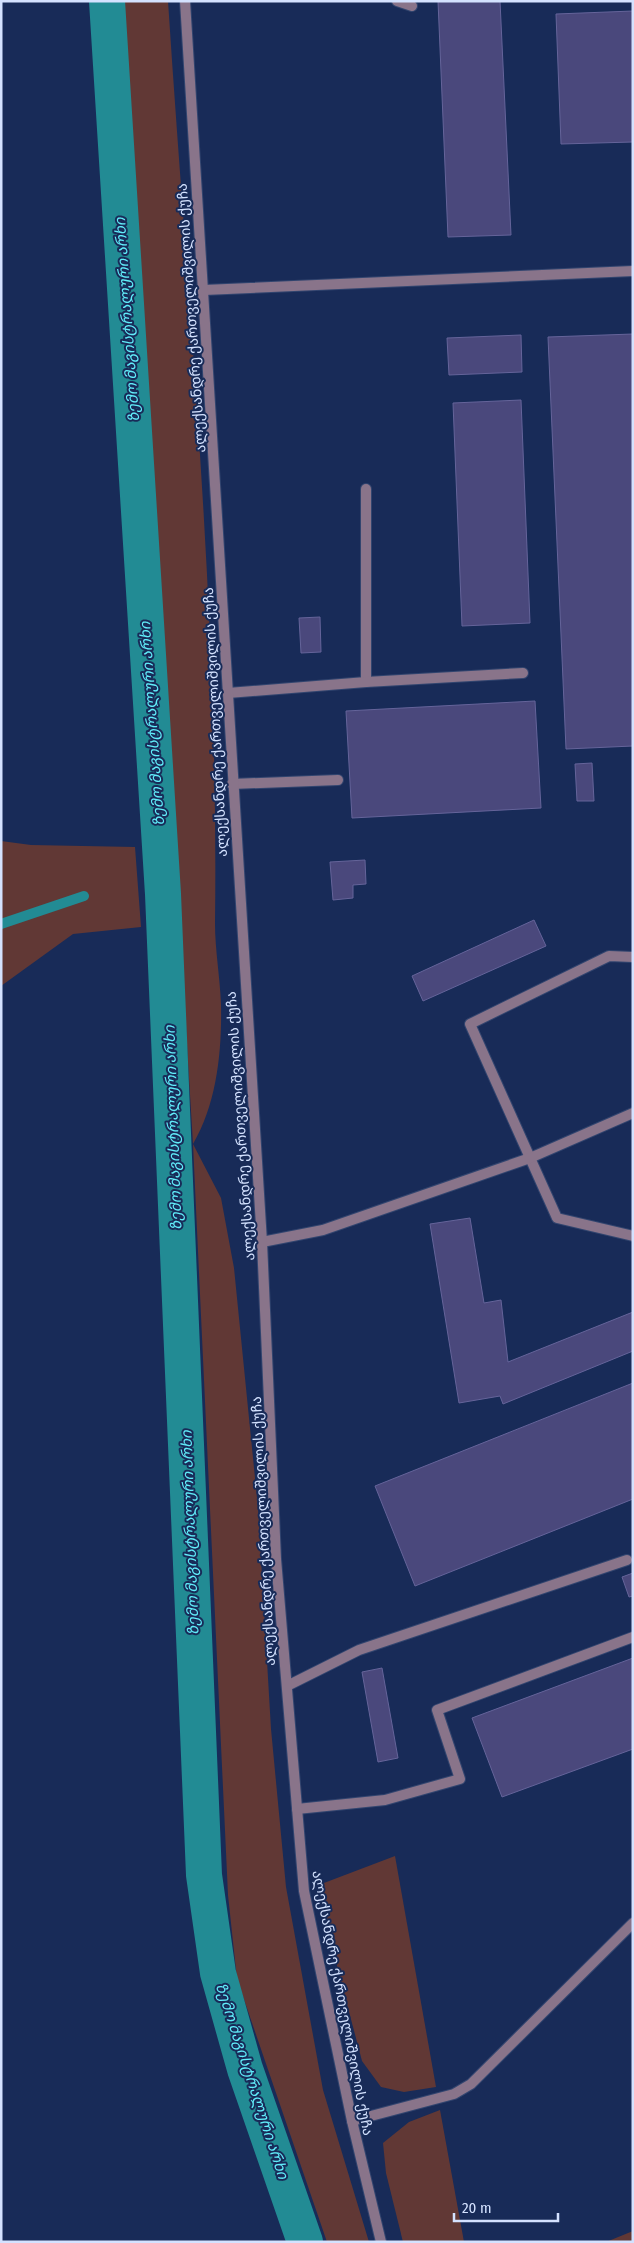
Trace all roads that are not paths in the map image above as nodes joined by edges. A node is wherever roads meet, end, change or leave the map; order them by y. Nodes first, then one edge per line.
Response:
1 (185, 1) edge
2 (397, 1) edge
3 (412, 6) dead end
4 (633, 271) edge
5 (204, 290) junction
6 (366, 489) dead end
7 (523, 673) dead end
8 (366, 682) junction
9 (228, 693) junction
10 (338, 780) dead end
11 (232, 784) junction
12 (633, 958) edge
13 (633, 1113) edge
14 (530, 1158) junction
15 (633, 1236) edge
16 (262, 1242) junction
17 (627, 1560) dead end
18 (633, 1637) edge
19 (287, 1686) junction
20 (297, 1809) junction
21 (633, 1923) edge
22 (352, 2121) junction
23 (381, 2242) edge

1 - 5 street, ალექსანდრე ქართველიშვილის ქუჩა
2 - 3 street
4 - 5 street
5 - 9 street, ალექსანდრე ქართველიშვილის ქუჩა
6 - 8 street
7 - 8 street
8 - 9 street
9 - 11 street, ალექსანდრე ქართველიშვილის ქუჩა
10 - 11 street
11 - 16 street, ალექსანდრე ქართველიშვილის ქუჩა
12 - 14 street
13 - 14 street
14 - 15 street
14 - 16 street
16 - 19 street, ალექსანდრე ქართველიშვილის ქუჩა
17 - 19 street
18 - 20 street
19 - 20 street, ალექსანდრე ქართველიშვილის ქუჩა
20 - 22 street, ალექსანდრე ქართველიშვილის ქუჩა
21 - 22 street
22 - 23 street, ალექსანდრე ქართველიშვილის ქუჩა

